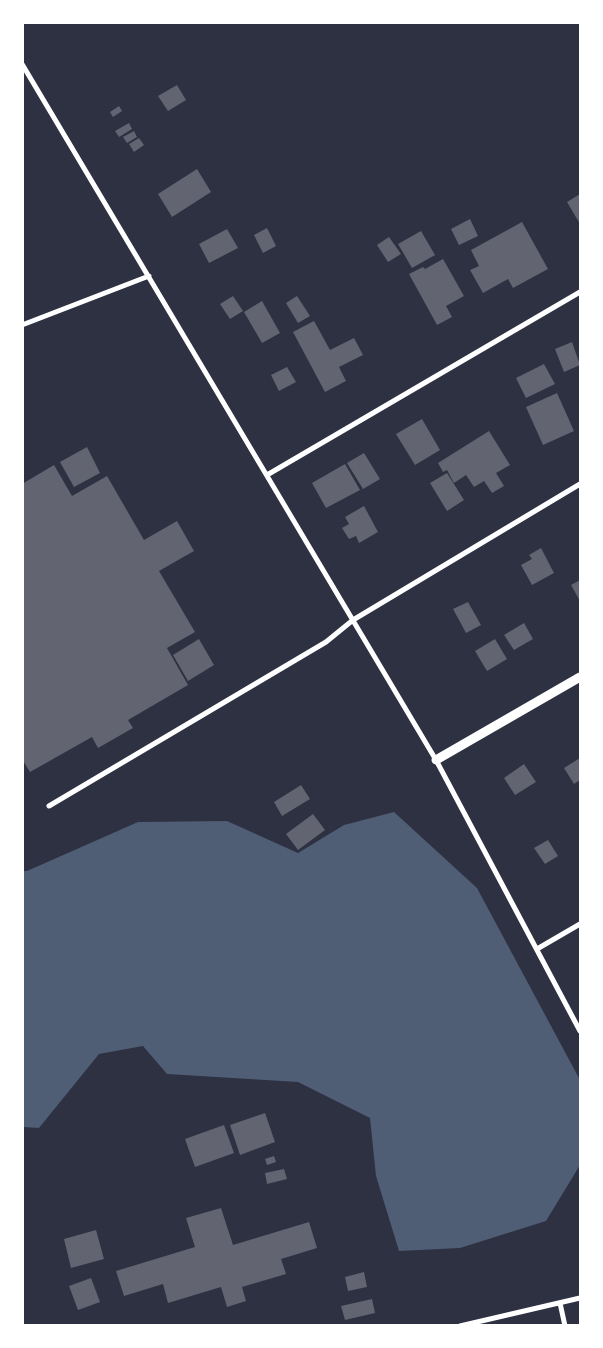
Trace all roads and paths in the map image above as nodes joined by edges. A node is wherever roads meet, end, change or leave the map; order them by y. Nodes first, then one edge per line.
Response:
1 (22, 64) edge
2 (149, 276) junction
3 (580, 292) edge
4 (22, 325) edge
5 (267, 475) junction
6 (580, 484) edge
7 (353, 620) junction
8 (580, 676) edge
9 (436, 760) junction
10 (50, 806) dead end
11 (580, 924) edge
12 (537, 949) junction
13 (580, 1031) edge
14 (580, 1298) edge
15 (560, 1303) junction
16 (460, 1326) edge
17 (565, 1326) edge

1 - 2 street
2 - 4 street
2 - 5 street
3 - 5 street
5 - 7 street
6 - 7 street
7 - 9 street
7 - 10 street
8 - 9 street
9 - 12 street
11 - 12 street
12 - 13 street
14 - 15 street
15 - 16 street
15 - 17 street

